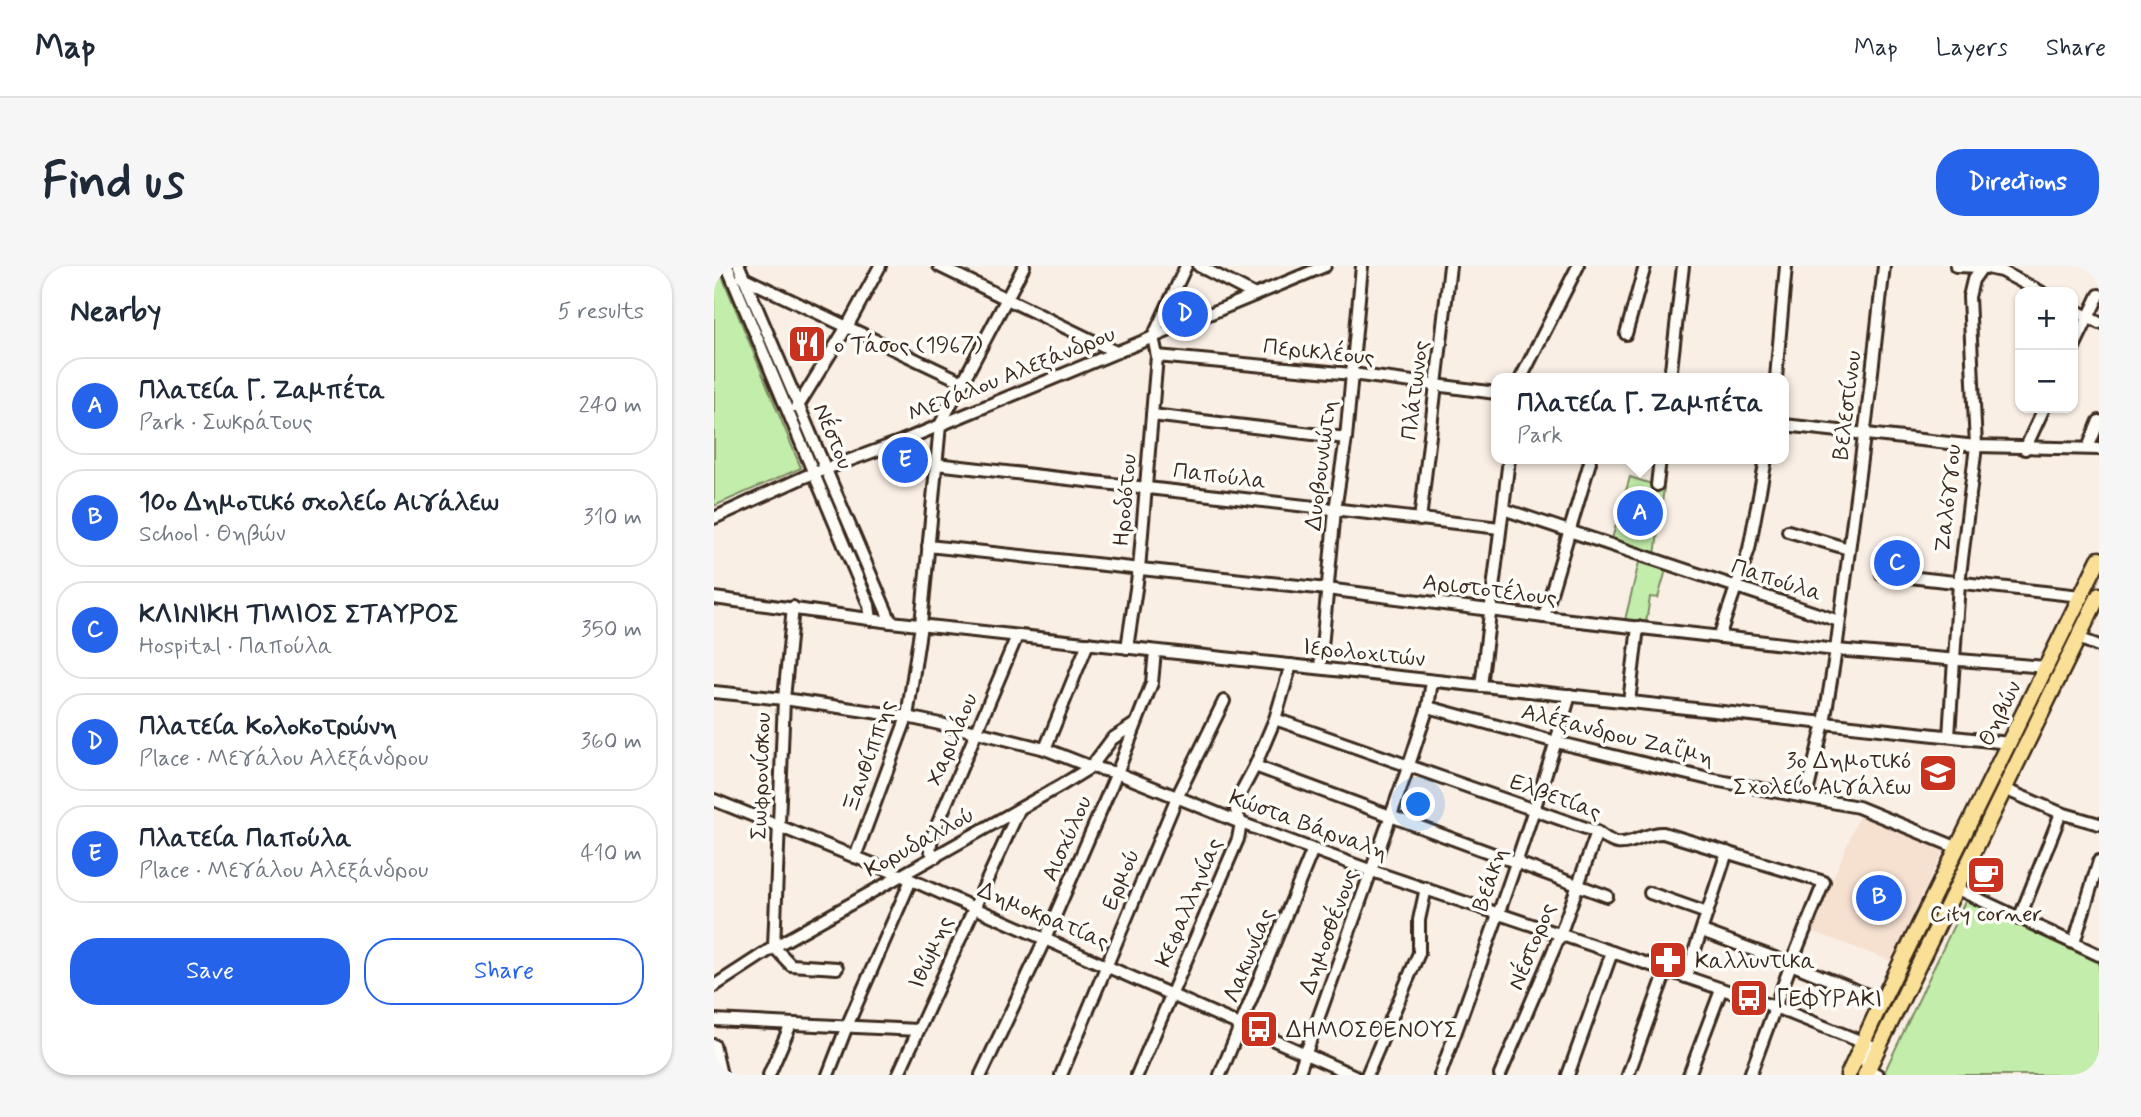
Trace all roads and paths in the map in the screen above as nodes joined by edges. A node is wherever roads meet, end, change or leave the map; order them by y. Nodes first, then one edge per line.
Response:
1 (727, 266) edge
2 (880, 266) edge
3 (939, 266) edge
4 (1024, 266) edge
5 (1186, 266) edge
6 (1199, 266) edge
7 (1325, 266) edge
8 (1362, 266) edge
9 (1450, 266) edge
10 (1578, 266) edge
11 (1645, 266) edge
12 (1683, 266) edge
13 (1786, 266) edge
14 (1884, 266) edge
15 (1956, 266) edge
16 (1983, 266) edge
17 (738, 274) edge
18 (2031, 287) edge
19 (1255, 295) junction
20 (2099, 295) edge
21 (1006, 300) junction
22 (2078, 312) edge
23 (2088, 317) junction
24 (2099, 323) edge
25 (848, 326) junction
26 (1626, 334) dead end
27 (1153, 337) junction
28 (2078, 338) edge
29 (1116, 352) junction
30 (1157, 356) junction
31 (1524, 373) edge
32 (1671, 373) edge
33 (1776, 373) edge
34 (1352, 374) junction
35 (963, 382) junction
36 (1436, 384) junction
37 (1491, 392) edge
38 (798, 406) junction
39 (787, 411) junction
40 (2042, 413) edge
41 (1152, 415) junction
42 (2099, 421) edge
43 (940, 425) junction
44 (1789, 426) edge
45 (1863, 433) junction
46 (1346, 438) junction
47 (1976, 446) junction
48 (2025, 449) junction
49 (2093, 449) edge
50 (936, 464) junction
51 (1508, 464) edge
52 (1589, 464) edge
53 (1659, 464) edge
54 (1765, 464) edge
55 (819, 471) junction
56 (1657, 485) dead end
57 (1146, 487) junction
58 (1503, 509) junction
59 (1335, 510) junction
60 (714, 518) edge
61 (1420, 520) junction
62 (1500, 528) junction
63 (1569, 531) junction
64 (1788, 531) dead end
65 (929, 546) junction
66 (1849, 549) junction
67 (2099, 559) edge
68 (1139, 569) junction
69 (1882, 574) dead end
70 (1959, 583) junction
71 (1735, 587) junction
72 (1327, 589) junction
73 (2099, 595) edge
74 (2081, 596) junction
75 (714, 597) edge
76 (793, 607) junction
77 (1490, 610) junction
78 (1544, 617) junction
79 (871, 620) junction
80 (1839, 621) junction
81 (891, 622) junction
82 (921, 625) junction
83 (1638, 627) junction
84 (1017, 636) junction
85 (1719, 637) junction
86 (2078, 638) junction
87 (1088, 643) junction
88 (2099, 646) edge
89 (1127, 648) junction
90 (1836, 650) junction
91 (1155, 651) junction
92 (1954, 659) junction
93 (1291, 665) junction
94 (2046, 667) junction
95 (1320, 668) junction
96 (1432, 681) junction
97 (1481, 686) junction
98 (714, 692) edge
99 (1570, 695) junction
100 (784, 699) junction
101 (1224, 701) dead end
102 (1629, 702) junction
103 (1428, 707) junction
104 (907, 717) junction
105 (1275, 719) junction
106 (1824, 723) junction
107 (1135, 724) junction
108 (977, 732) junction
109 (1949, 736) junction
110 (1556, 742) junction
111 (2009, 743) junction
112 (1045, 749) junction
113 (1409, 765) junction
114 (1255, 766) junction
115 (1091, 767) junction
116 (1117, 773) junction
117 (2004, 789) junction
118 (1177, 797) junction
119 (1806, 797) junction
120 (714, 800) edge
121 (1019, 809) junction
122 (1535, 811) junction
123 (2061, 813) junction
124 (1391, 818) junction
125 (1241, 823) junction
126 (2099, 824) edge
127 (779, 827) junction
128 (1597, 832) junction
129 (1958, 848) junction
130 (1313, 849) junction
131 (1727, 852) junction
132 (936, 856) junction
133 (855, 857) junction
134 (1516, 862) junction
135 (2099, 862) edge
136 (1372, 871) junction
137 (900, 875) junction
138 (911, 880) junction
139 (1578, 886) junction
140 (1426, 888) junction
141 (1955, 888) junction
142 (1650, 893) dead end
143 (1607, 896) dead end
144 (973, 908) junction
145 (1500, 913) junction
146 (1707, 913) junction
147 (2019, 919) junction
148 (1702, 931) junction
149 (1560, 934) junction
150 (1045, 939) junction
151 (2074, 943) junction
152 (774, 947) junction
153 (1612, 952) junction
154 (2099, 955) edge
155 (1791, 964) junction
156 (1107, 965) junction
157 (838, 968) dead end
158 (1666, 971) junction
159 (1686, 977) junction
160 (714, 986) edge
161 (1721, 990) junction
162 (1171, 996) junction
163 (1882, 1001) junction
164 (1775, 1007) junction
165 (714, 1020) edge
166 (791, 1024) junction
167 (847, 1026) junction
168 (1241, 1026) junction
169 (918, 1031) junction
170 (1863, 1043) junction
171 (714, 1045) edge
172 (1877, 1048) junction
173 (1306, 1055) junction
174 (1870, 1073) edge
175 (721, 1075) edge
176 (769, 1075) edge
177 (828, 1075) edge
178 (898, 1075) edge
179 (981, 1075) edge
180 (1061, 1075) edge
181 (1137, 1075) edge
182 (1220, 1075) edge
183 (1298, 1075) edge
184 (1353, 1075) edge
185 (1367, 1075) edge
186 (1440, 1075) edge
187 (1500, 1075) edge
188 (1568, 1075) edge
189 (1628, 1075) edge
190 (1689, 1075) edge
191 (1750, 1075) edge
192 (1848, 1075) edge

1 - 17 street, Νέστου
2 - 25 street
3 - 21 street
4 - 21 street
5 - 27 street
6 - 19 street
7 - 19 street, Μεγάλου Αλεξάνδρου
8 - 34 street, Δυοβουνιώτη
9 - 36 street, Πλάτωνος
10 - 31 street
11 - 26 street
12 - 32 street
13 - 33 street
14 - 45 street, Βελεστίνου
15 - 16 street
16 - 18 street
16 - 47 street, Ζαλόγγου
17 - 25 street
17 - 38 street, Νέστου
17 - 39 street, Νέστου
19 - 27 street, Μεγάλου Αλεξάνδρου
20 - 23 street
21 - 29 street
21 - 35 street
22 - 23 street
23 - 24 street
23 - 28 street
25 - 35 street
25 - 38 street
27 - 29 street, Μεγάλου Αλεξάνδρου
27 - 30 street
29 - 43 street, Μεγάλου Αλεξάνδρου
30 - 34 street, Περικλέους
30 - 41 street, Ηροδότου
34 - 36 street, Περικλέους
34 - 46 street, Δυοβουνιώτη
35 - 43 street
36 - 37 street, Περικλέους
36 - 61 street, Πλάτωνος
38 - 39 street
38 - 55 street, Νέστου
39 - 55 street, Νέστου
40 - 48 street
41 - 46 street
41 - 57 street, Ηροδότου
42 - 49 street
43 - 50 street, Ξανθίππης
43 - 55 street, Μεγάλου Αλεξάνδρου
44 - 45 street
45 - 47 street
45 - 66 street, Βελεστίνου
46 - 59 street, Δυοβουνιώτη
47 - 48 street
47 - 70 street, Ζαλόγγου
48 - 49 street
50 - 57 street, Παπούλα
50 - 65 street, Ξανθίππης
51 - 58 street
52 - 63 street
53 - 56 street
54 - 71 street
55 - 60 street, Μεγάλου Αλεξάνδρου
55 - 79 street, Νέστου
55 - 81 street, Νέστου
57 - 59 street, Παπούλα
57 - 68 street, Ηροδότου
58 - 62 street
58 - 63 street, Παπούλα
59 - 61 street, Παπούλα
59 - 72 street, Δυοβουνιώτη
61 - 62 street, Παπούλα
62 - 77 street
63 - 71 street, Παπούλα
63 - 78 street
64 - 66 street
65 - 68 street, Αριστοτέλους
65 - 82 street, Ξανθίππης
66 - 80 street, Βελεστίνου
67 - 74 main road, Θηβών
68 - 72 street, Αριστοτέλους
68 - 89 street, Ηροδότου
69 - 70 street
70 - 74 street
70 - 92 street, Ζαλόγγου
71 - 80 street, Παπούλα
71 - 85 street
72 - 77 street, Αριστοτέλους
72 - 95 street, Δυοβουνιώτη
73 - 86 main road, Θηβών
74 - 94 main road, Θηβών
75 - 76 street, Ιερολοχιτών
76 - 79 street, Ιερολοχιτών
76 - 100 street, Σωφρονίσκου
77 - 78 street, Αριστοτέλους
77 - 97 street
78 - 83 street, Αριστοτέλους
79 - 81 street, Ιερολοχιτών
80 - 90 street, Βελεστίνου
81 - 82 street, Ιερολοχιτών
82 - 84 street, Ιερολοχιτών
82 - 104 street, Ξανθίππης
83 - 85 street, Αριστοτέλους
83 - 102 street
84 - 87 street, Ιερολοχιτών
84 - 108 street, Χαριλάου
85 - 90 street, Αριστοτέλους
86 - 88 street
86 - 117 main road, Θηβών
87 - 89 street, Ιερολοχιτών
87 - 112 street
89 - 91 street, Ιερολοχιτών
90 - 92 street, Αριστοτέλους
90 - 106 street, Βελεστίνου
91 - 93 street, Ιερολοχιτών
91 - 107 street, Αισχύλου
92 - 94 street, Αριστοτέλους
92 - 109 street, Ζαλόγγου
93 - 95 street, Ιερολοχιτών
93 - 105 street, Κεφαλληνίας
94 - 111 main road, Θηβών
95 - 96 street, Ιερολοχιτών
96 - 97 street, Ιερολοχιτών
96 - 103 street, Δημοσθένους
97 - 99 street, Ιερολοχιτών
98 - 100 street, Κώστα Βάρναλη
99 - 102 street, Ιερολοχιτών
99 - 110 street, Βεάκη
100 - 104 street, Κώστα Βάρναλη
100 - 127 street, Σωφρονίσκου
101 - 118 street, Ερμού
102 - 106 street, Ιερολοχιτών
103 - 110 street, Αλέξανδρου Ζαΐμη
103 - 113 street, Δημοσθένους
104 - 108 street, Κώστα Βάρναλη
104 - 133 street, Ξανθίππης
105 - 113 street, Ελβετίας
105 - 114 street, Κεφαλληνίας
106 - 109 street, Ιερολοχιτών
106 - 119 street, Βελεστίνου
107 - 115 street, Κορυδαλλού
107 - 116 street, Αισχύλου
108 - 112 street, Κώστα Βάρναλη
108 - 132 street, Χαριλάου
109 - 111 street, Ιερολοχιτών
110 - 119 street, Αλέξανδρου Ζαΐμη
110 - 122 street, Βεάκη
111 - 129 main road, Θηβών
112 - 115 street, Κώστα Βάρναλη
113 - 122 street, Ελβετίας
113 - 124 street, Δημοσθένους
114 - 124 street
114 - 125 street, Κεφαλληνίας
115 - 116 street, Κώστα Βάρναλη
115 - 121 street, Κορυδαλλού
116 - 118 street, Κώστα Βάρναλη
116 - 150 street, Αισχύλου
117 - 123 street
117 - 141 main road, Θηβών
118 - 125 street, Κώστα Βάρναλη
118 - 156 street, Ερμού
119 - 129 street, Αλέξανδρου Ζαΐμη
120 - 127 street, Δημοκρατίας
121 - 132 street, Κορυδαλλού
121 - 144 street, Ιθώμης
122 - 128 street, Ελβετίας
122 - 134 street, Βεάκη
123 - 126 street
123 - 147 street
124 - 134 street
124 - 136 street, Δημοσθένους
125 - 130 street, Κώστα Βάρναλη
125 - 162 street, Κεφαλληνίας
127 - 133 street, Δημοκρατίας
127 - 152 street, Σωφρονίσκου
128 - 131 street, Ελβετίας
128 - 139 street, Νέστορος
129 - 163 main road, Θηβών
130 - 136 street, Κώστα Βάρναλη
130 - 168 street, Λακωνίας
131 - 146 street
131 - 155 street, Ελβετίας
132 - 137 street, Κορυδαλλού
133 - 137 street, Δημοκρατίας
134 - 139 street
134 - 145 street, Βεάκη
135 - 151 street
136 - 140 street, Κώστα Βάρναλη
136 - 173 street, Δημοσθένους
137 - 138 street, Δημοκρατίας
137 - 152 street, Κορυδαλλού
138 - 144 street, Δημοκρατίας
138 - 167 street
139 - 143 street
139 - 149 street, Νέστορος
140 - 145 street, Κώστα Βάρναλη
140 - 185 street
141 - 147 street
141 - 172 main road, Θηβών
142 - 146 street
144 - 150 street, Δημοκρατίας
144 - 169 street, Ιθώμης
145 - 149 street, Κώστα Βάρναλη
145 - 186 street, Βεάκη
146 - 148 street
147 - 151 street
148 - 155 street
148 - 159 street
149 - 153 street, Κώστα Βάρναλη
149 - 187 street, Νέστορος
150 - 156 street, Δημοκρατίας
150 - 179 street, Αισχύλου
151 - 154 street
152 - 157 street
152 - 160 street, Κορυδαλλού
153 - 158 street, Κώστα Βάρναλη
153 - 188 street
155 - 163 street
155 - 164 street
156 - 162 street, Δημοκρατίας
156 - 180 street, Ερμού
158 - 159 street, Κώστα Βάρναλη
158 - 189 street
159 - 161 street, Κώστα Βάρναλη
161 - 164 street, Κώστα Βάρναλη
161 - 190 street
162 - 168 street, Δημοκρατίας
162 - 181 street, Κεφαλληνίας
163 - 170 main road, Θηβών
164 - 170 street, Κώστα Βάρναλη
164 - 191 street
165 - 166 street
166 - 167 street
166 - 176 street
167 - 169 street
167 - 177 street
168 - 173 street, Δημοκρατίας
168 - 182 street, Λακωνίας
169 - 178 street, Ιθώμης
170 - 172 street, Κώστα Βάρναλη
170 - 174 street
170 - 192 main road, Θηβών
171 - 175 street
172 - 174 main road, Θηβών
173 - 183 street, Δημοσθένους
173 - 184 street, Δημοκρατίας

